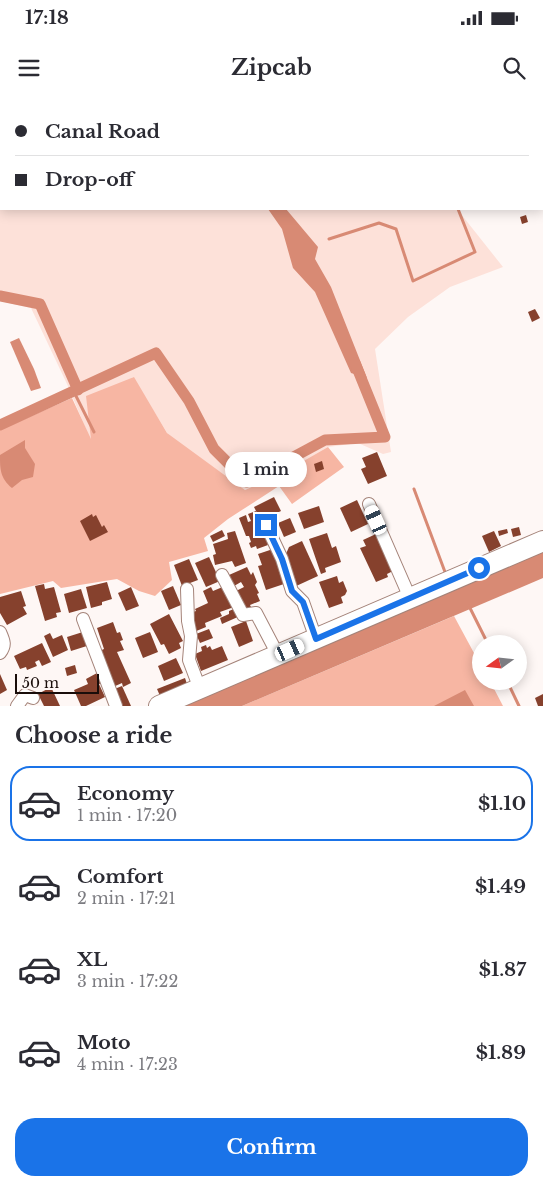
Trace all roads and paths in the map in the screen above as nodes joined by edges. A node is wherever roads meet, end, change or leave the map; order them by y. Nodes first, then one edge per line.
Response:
1 (369, 504) dead end
2 (266, 525) dead end
3 (543, 541) edge
4 (222, 575) dead end
5 (187, 589) dead end
6 (410, 598) junction
7 (83, 619) dead end
8 (0, 632) edge
9 (316, 639) junction
10 (0, 653) edge
11 (278, 655) junction
12 (200, 689) junction
13 (34, 698) dead end
14 (17, 706) edge
15 (116, 706) edge
16 (159, 706) edge

1 - 6 street
2 - 9 street
3 - 6 main road
4 - 11 street
5 - 12 street
6 - 9 main road
7 - 15 street
8 - 10 street
9 - 11 main road
11 - 12 main road
12 - 16 main road
13 - 14 street

